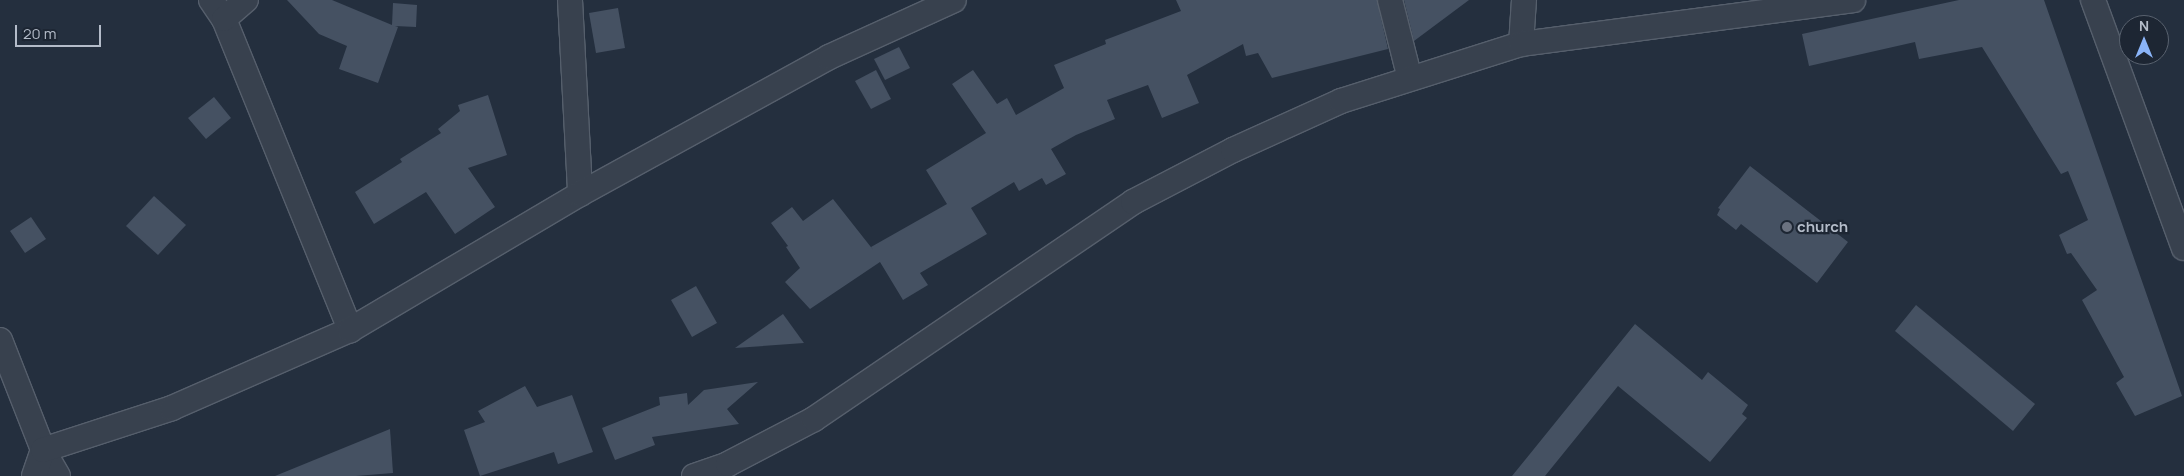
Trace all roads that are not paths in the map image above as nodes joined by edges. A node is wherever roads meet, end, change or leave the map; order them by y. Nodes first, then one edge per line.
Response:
1 (246, 0) edge
2 (570, 0) edge
3 (954, 0) edge
4 (1390, 0) edge
5 (1524, 0) edge
6 (1854, 0) edge
7 (2093, 0) edge
8 (217, 9) edge
9 (1521, 44) junction
10 (1410, 79) junction
11 (580, 194) junction
12 (2184, 248) edge
13 (350, 330) junction
14 (0, 340) edge
15 (43, 450) junction
16 (34, 476) edge
17 (58, 476) edge
18 (694, 476) edge

1 - 8 street
2 - 11 street
3 - 11 street
4 - 10 street
5 - 9 street
6 - 9 street
7 - 12 street
8 - 13 street
9 - 10 street
10 - 18 street
11 - 13 street
13 - 15 street
14 - 15 street
15 - 16 street
15 - 17 street

